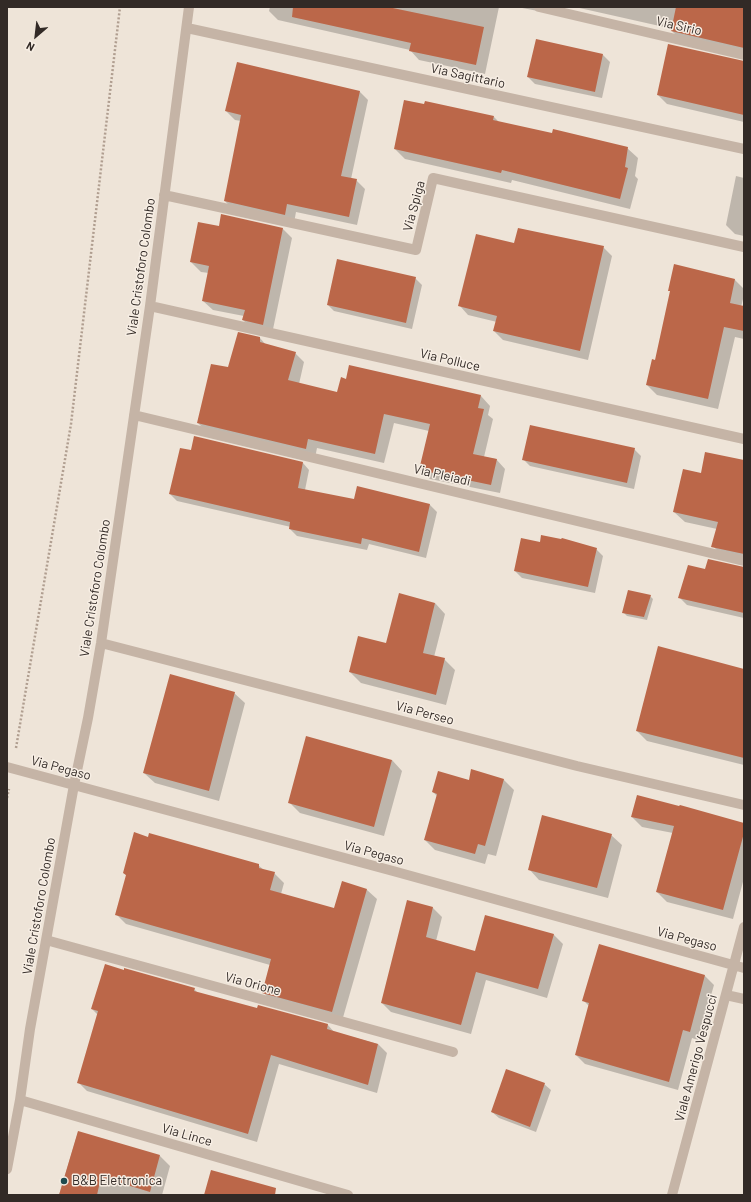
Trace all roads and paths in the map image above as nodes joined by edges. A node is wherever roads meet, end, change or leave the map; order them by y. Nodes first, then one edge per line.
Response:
1 (120, 7) edge
2 (189, 7) edge
3 (539, 7) edge
4 (187, 28) junction
5 (744, 55) edge
6 (744, 149) edge
7 (164, 195) junction
8 (744, 247) edge
9 (150, 306) junction
10 (134, 415) junction
11 (744, 439) edge
12 (744, 561) edge
13 (100, 642) junction
14 (15, 754) dead end
15 (7, 767) edge
16 (74, 786) junction
17 (8, 792) dead end
18 (7, 798) edge
19 (744, 805) edge
20 (744, 927) edge
21 (46, 940) junction
22 (739, 967) edge
23 (726, 995) junction
24 (744, 999) edge
25 (453, 1052) dead end
26 (20, 1100) junction
27 (7, 1169) edge
28 (348, 1195) edge
29 (672, 1195) edge

1 - 14 path
2 - 4 street, Viale Cristoforo Colombo
3 - 5 street, Via Sirio
4 - 6 street, Via Sagittario
4 - 7 street, Viale Cristoforo Colombo
7 - 8 street, Via Spiga
7 - 9 street, Viale Cristoforo Colombo
9 - 10 street, Viale Cristoforo Colombo
9 - 11 street, Via Polluce
10 - 12 street, Via Pleiadi
10 - 13 street, Viale Cristoforo Colombo
13 - 16 street, Viale Cristoforo Colombo
13 - 19 street, Via Perseo
15 - 16 street, Via Pegaso
16 - 21 street, Viale Cristoforo Colombo
16 - 22 street, Via Pegaso
17 - 18 path
20 - 22 street, Viale Amerigo Vespucci
21 - 25 street, Via Orione
21 - 26 street, Viale Cristoforo Colombo
22 - 23 street, Viale Amerigo Vespucci
23 - 24 street
23 - 29 street, Viale Amerigo Vespucci
26 - 27 street, Viale Cristoforo Colombo
26 - 28 street, Via Lince

